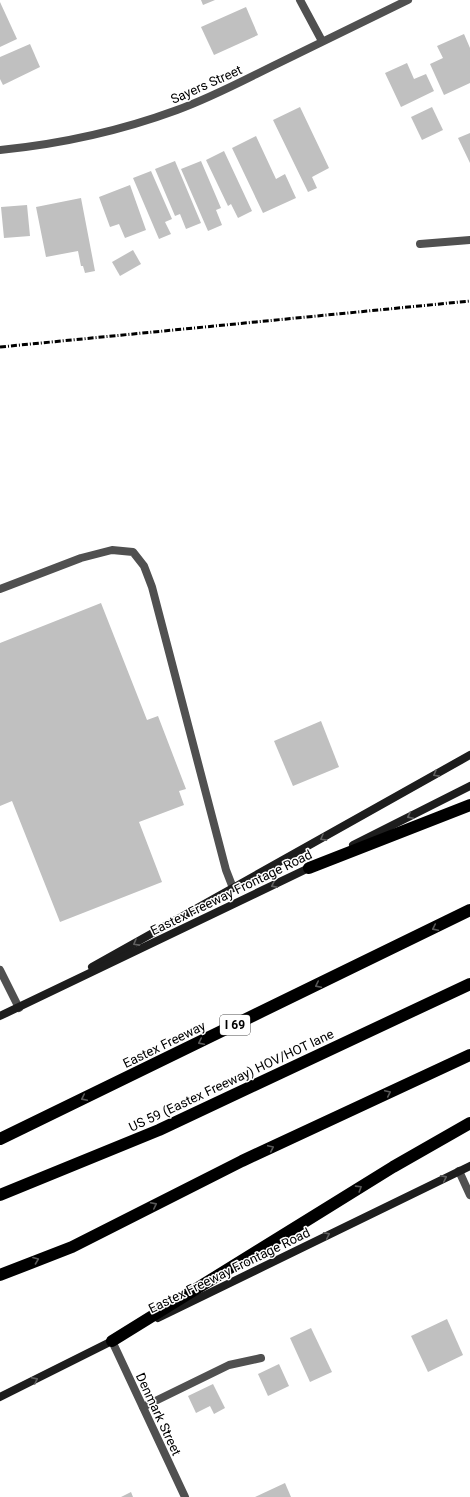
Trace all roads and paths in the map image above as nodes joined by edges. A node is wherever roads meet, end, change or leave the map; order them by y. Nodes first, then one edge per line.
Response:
1 (300, 0) edge
2 (408, 0) edge
3 (322, 41) junction
4 (0, 150) edge
5 (470, 240) edge
6 (420, 244) dead end
7 (0, 589) edge
8 (470, 755) edge
9 (470, 786) edge
10 (470, 805) edge
11 (309, 868) junction
12 (233, 888) junction
13 (470, 910) edge
14 (0, 970) edge
15 (470, 984) edge
16 (19, 1008) junction
17 (0, 1016) edge
18 (470, 1055) edge
19 (470, 1123) edge
20 (0, 1139) edge
21 (470, 1166) edge
22 (459, 1171) junction
23 (470, 1195) edge
24 (0, 1196) edge
25 (0, 1275) edge
26 (112, 1341) junction
27 (261, 1358) dead end
28 (0, 1397) edge
29 (143, 1407) junction
30 (185, 1497) edge

1 - 3 street
2 - 3 street, Sayers Street
3 - 4 street, Sayers Street
5 - 6 street
7 - 12 street
8 -> 12 main road
9 -> 11 main road, Eastex Freeway Frontage Road
10 - 11 highway
11 -> 16 main road, Eastex Freeway Frontage Road
12 -> 16 main road
13 -> 20 highway, Eastex Freeway / I 69
14 - 16 street
15 - 24 highway, US 59 (Eastex Freeway) HOV/HOT lane
16 - 17 main road, Eastex Freeway Frontage Road
25 -> 18 highway
26 -> 19 highway
21 - 22 main road, Eastex Freeway Frontage Road
22 - 23 street
26 -> 22 main road, Eastex Freeway Frontage Road
28 -> 26 main road, Eastex Freeway Frontage Road
26 - 29 street, Denmark Street
27 - 29 street
29 - 30 street, Denmark Street

